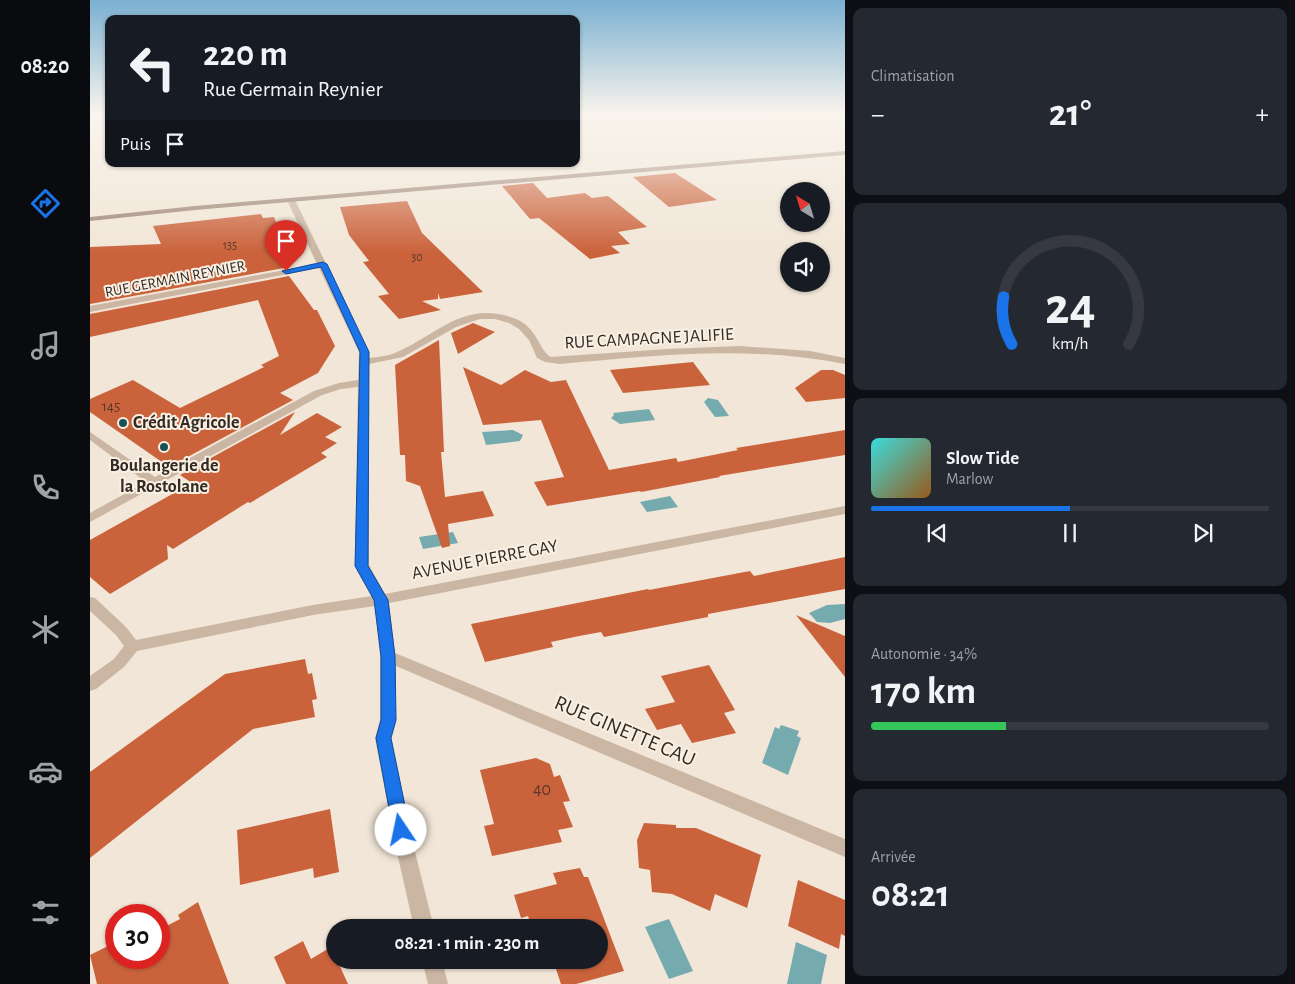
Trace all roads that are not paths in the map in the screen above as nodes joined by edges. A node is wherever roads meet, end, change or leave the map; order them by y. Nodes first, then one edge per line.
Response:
1 (763, 160) edge
2 (291, 200) junction
3 (90, 219) edge
4 (323, 264) junction
5 (90, 309) edge
6 (845, 361) edge
7 (364, 362) junction
8 (364, 383) junction
9 (90, 435) edge
10 (154, 482) junction
11 (845, 510) edge
12 (90, 518) edge
13 (381, 600) junction
14 (90, 602) edge
15 (132, 646) junction
16 (388, 656) junction
17 (90, 685) edge
18 (845, 848) edge
19 (422, 919) edge
20 (434, 969) edge
21 (438, 984) edge

1 - 2 street
2 - 3 street
2 - 4 street
4 - 5 street, RUE GERMAIN REYNIER
4 - 7 street
6 - 7 street, RUE CAMPAGNE JALIFIE
7 - 8 street
8 - 10 street
8 - 13 street
9 - 10 street
10 - 12 street
11 - 13 street, AVENUE PIERRE GAY
13 - 15 street, AVENUE PIERRE GAY
13 - 16 street
14 - 15 street
15 - 17 street
16 - 18 street, RUE GINETTE CAU
16 - 19 street
20 - 21 street

